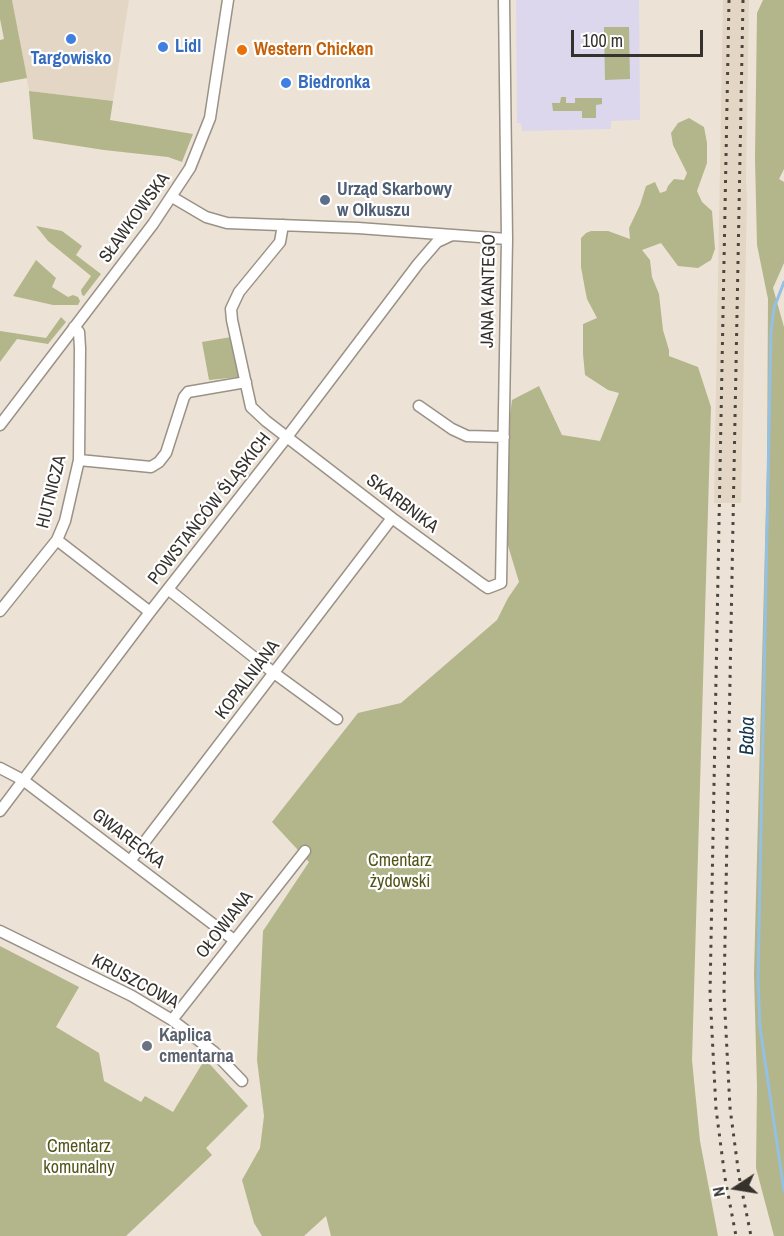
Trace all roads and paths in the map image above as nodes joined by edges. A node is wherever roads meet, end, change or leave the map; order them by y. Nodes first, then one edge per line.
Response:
1 (228, 0) edge
2 (504, 0) edge
3 (172, 197) junction
4 (283, 225) junction
5 (452, 235) junction
6 (507, 238) junction
7 (74, 327) junction
8 (246, 382) junction
9 (419, 406) dead end
10 (0, 425) edge
11 (287, 437) junction
12 (504, 437) junction
13 (79, 460) junction
14 (392, 518) junction
15 (57, 540) junction
16 (501, 583) joint
17 (169, 590) junction
18 (2, 603) edge
19 (150, 612) junction
20 (274, 673) junction
21 (337, 719) dead end
22 (0, 768) edge
23 (24, 780) junction
24 (0, 811) edge
25 (305, 851) dead end
26 (130, 861) junction
27 (0, 931) edge
28 (234, 940) junction
29 (172, 1020) junction
30 (242, 1081) dead end

1 - 3 street, SŁAWKOWSKA
2 - 6 street, JANA KANTEGO
3 - 4 street
3 - 7 street, SŁAWKOWSKA
4 - 5 street
4 - 8 street, SKARBNIKA
5 - 6 street
5 - 11 street, POWSTAŃCÓW ŚLĄSKICH
6 - 12 street, JANA KANTEGO
7 - 10 street, SŁAWKOWSKA
7 - 13 street, HUTNICZA
8 - 11 street, SKARBNIKA
8 - 13 street
9 - 12 street
11 - 14 street, SKARBNIKA
11 - 17 street, POWSTAŃCÓW ŚLĄSKICH
12 - 16 street, JANA KANTEGO
13 - 15 street, HUTNICZA
14 - 16 street, SKARBNIKA
14 - 20 street, KOPALNIANA
15 - 18 street, HUTNICZA
15 - 19 street
17 - 19 street, POWSTAŃCÓW ŚLĄSKICH
17 - 20 street
19 - 23 street, POWSTAŃCÓW ŚLĄSKICH
20 - 21 street
20 - 26 street, KOPALNIANA
22 - 23 street, GWARECKA
23 - 24 street, POWSTAŃCÓW ŚLĄSKICH
23 - 26 street, GWARECKA
25 - 28 street, OŁOWIANA
26 - 28 street, GWARECKA
27 - 29 street, KRUSZCOWA
28 - 29 street, OŁOWIANA
29 - 30 street, KRUSZCOWA

